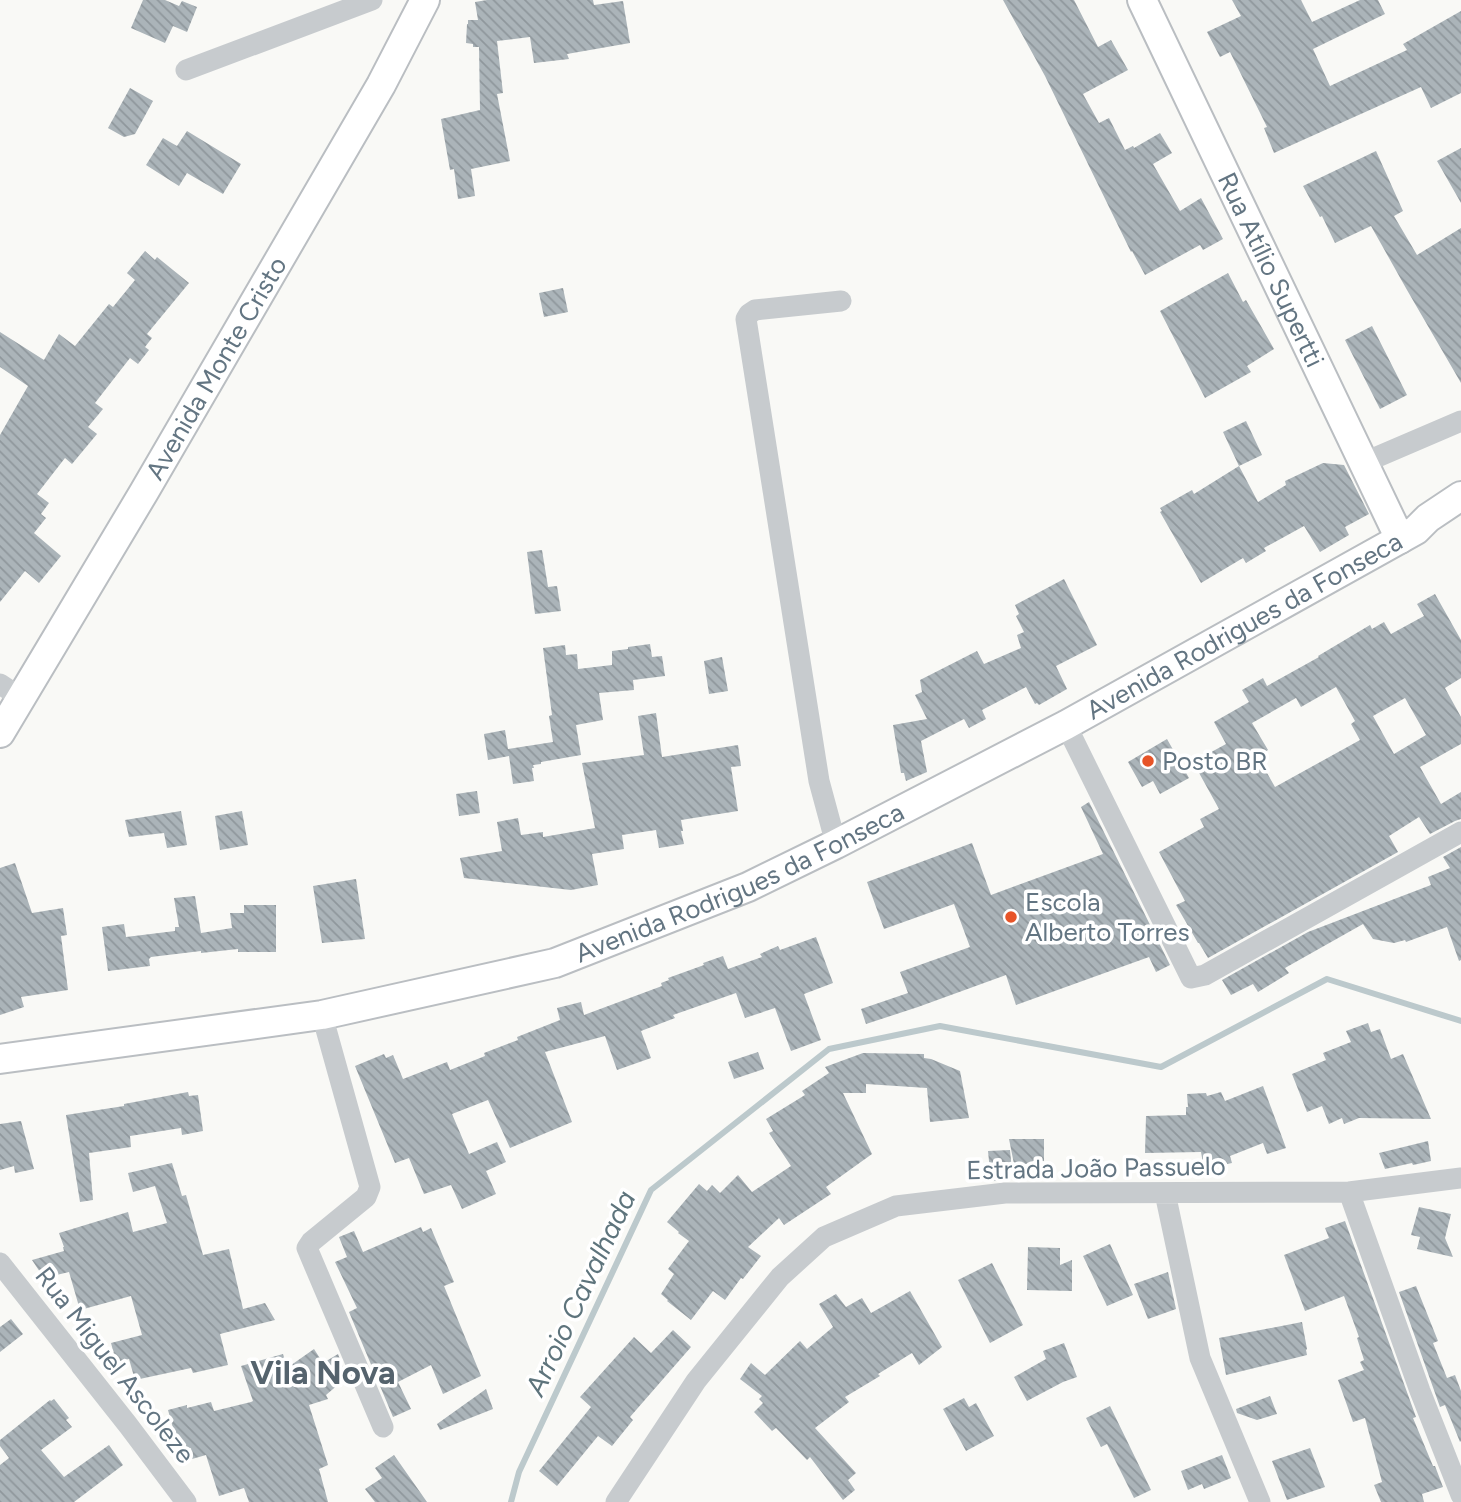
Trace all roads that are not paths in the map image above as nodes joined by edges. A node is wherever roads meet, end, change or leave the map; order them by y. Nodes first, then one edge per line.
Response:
1 (372, 0) edge
2 (425, 0) edge
3 (1142, 0) edge
4 (186, 69) dead end
5 (841, 301) dead end
6 (1461, 421) edge
7 (1363, 463) junction
8 (1461, 496) edge
9 (1461, 516) edge
10 (1408, 534) junction
11 (10, 691) edge
12 (1066, 725) junction
13 (0, 733) edge
14 (1461, 832) edge
15 (836, 844) junction
16 (322, 1015) junction
17 (0, 1059) edge
18 (1461, 1178) edge
19 (1349, 1192) junction
20 (1166, 1193) junction
21 (0, 1263) edge
22 (383, 1427) dead end
23 (1461, 1495) edge
24 (186, 1502) edge
25 (616, 1502) edge
26 (1260, 1502) edge

1 - 4 street
2 - 11 main road, Avenida Monte Cristo
3 - 7 main road, Rua Atílio Supertti
5 - 15 street
6 - 7 street
7 - 10 main road, Rua Atílio Supertti
8 - 10 main road
9 - 10 main road
10 - 12 main road, Avenida Rodrigues da Fonseca
11 - 13 main road, Avenida Monte Cristo
12 - 14 street
12 - 15 main road, Avenida Rodrigues da Fonseca
15 - 16 main road, Avenida Rodrigues da Fonseca
16 - 17 main road, Avenida Rodrigues da Fonseca
16 - 22 street
18 - 19 street, Estrada João Passuelo
19 - 20 street, Estrada João Passuelo
19 - 23 street
20 - 25 street, Estrada João Passuelo
20 - 26 street
21 - 24 street, Rua Miguel Ascoleze

